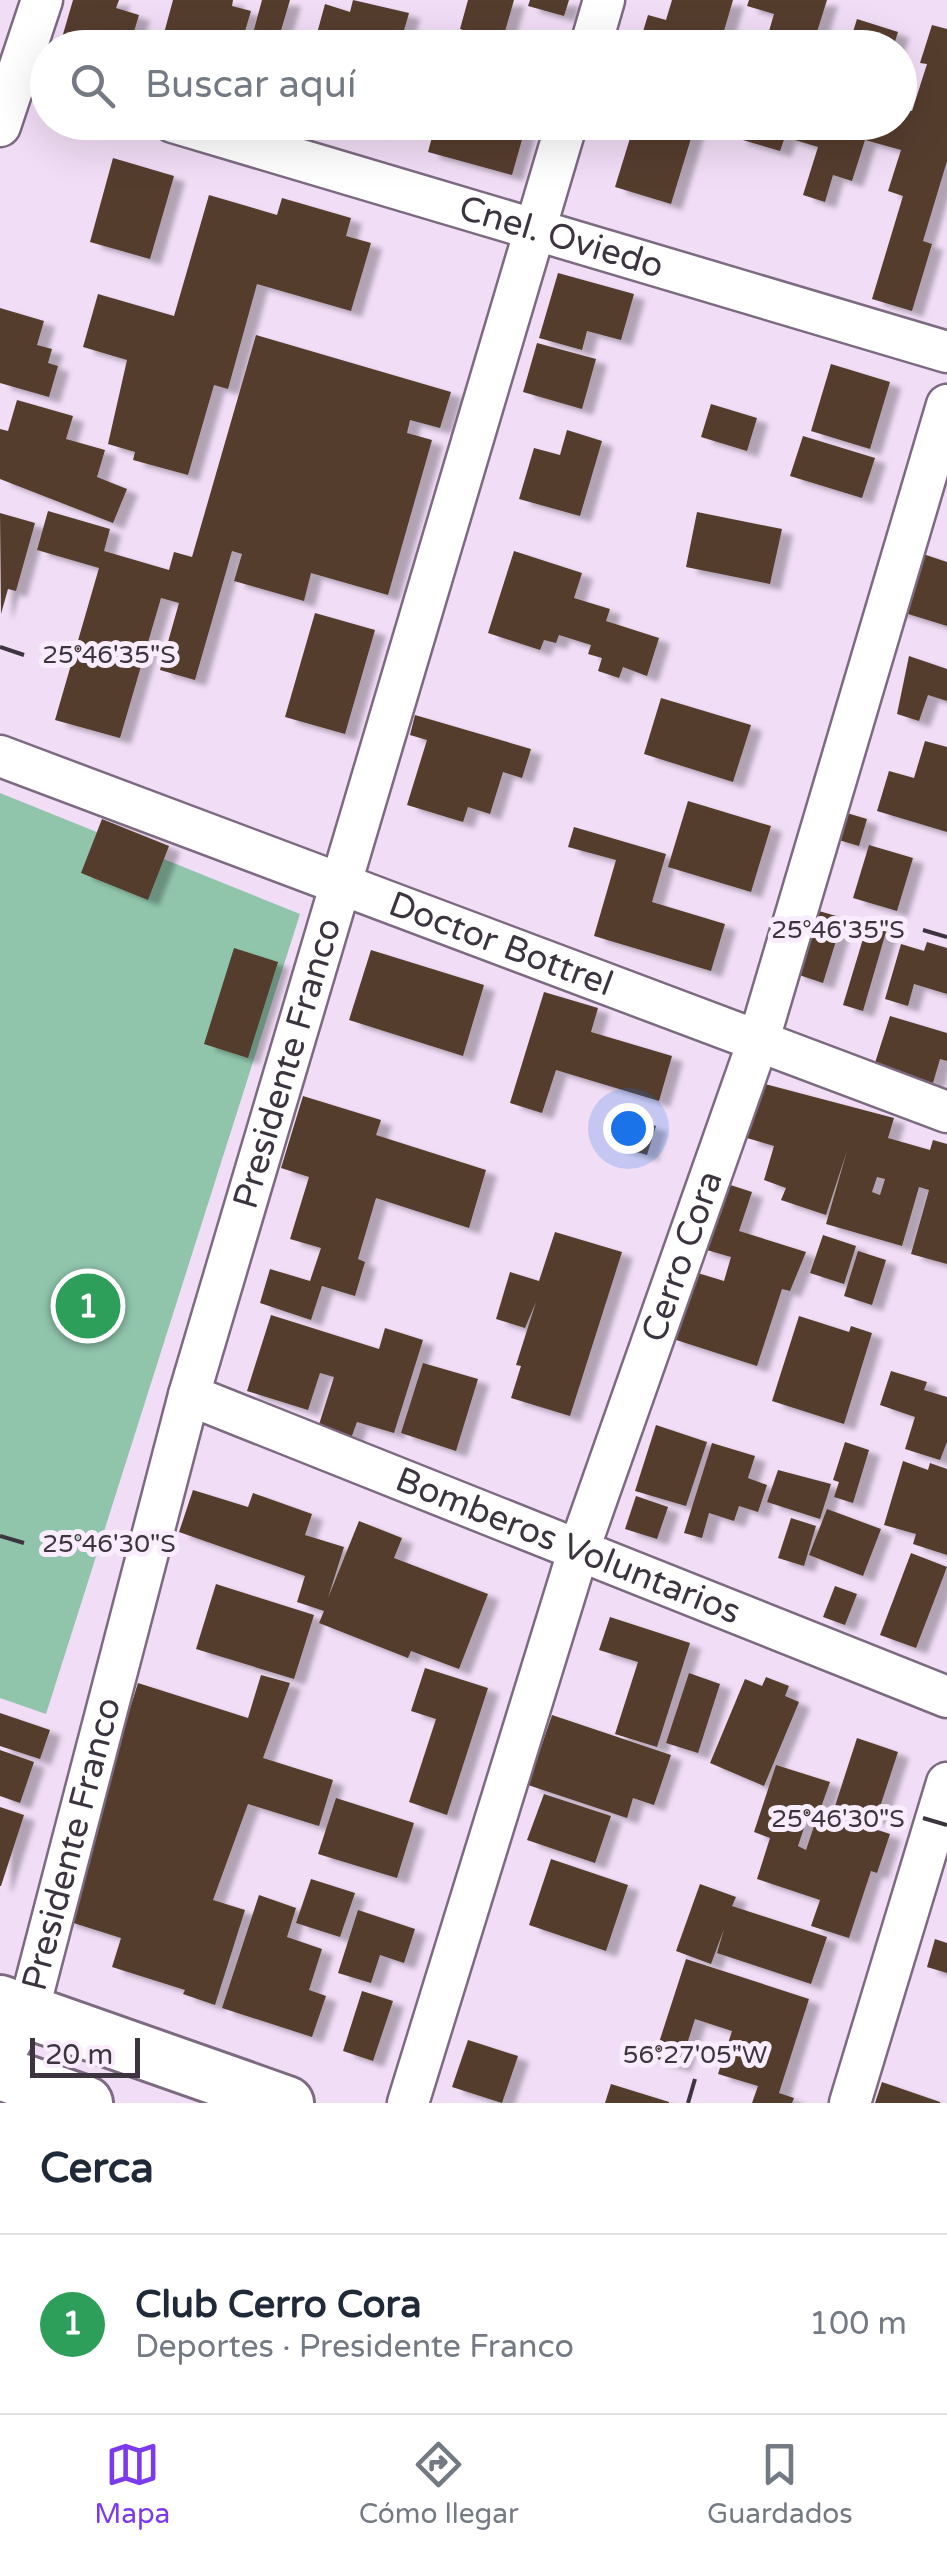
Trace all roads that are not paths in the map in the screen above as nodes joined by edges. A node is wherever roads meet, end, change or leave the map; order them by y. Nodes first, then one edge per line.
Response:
1 (42, 0) edge
2 (604, 0) edge
3 (34, 30) edge
4 (595, 30) edge
5 (30, 44) edge
6 (21, 77) edge
7 (0, 126) edge
8 (233, 140) edge
9 (562, 140) edge
10 (534, 230) junction
11 (947, 352) edge
12 (947, 405) edge
13 (0, 756) edge
14 (340, 885) junction
15 (759, 1039) junction
16 (947, 1112) edge
17 (189, 1395) junction
18 (579, 1549) junction
19 (947, 1697) edge
20 (947, 1783) edge
21 (14, 2007) edge
22 (0, 2061) edge
23 (0, 2073) edge
24 (86, 2103) edge
25 (287, 2103) edge
26 (408, 2103) edge
27 (850, 2103) edge

1 - 3 street
2 - 4 street
5 - 6 street
6 - 7 street
8 - 10 street, Cnel. Oviedo
9 - 10 street, Presidente Franco
10 - 11 street, Cnel. Oviedo
10 - 14 street, Presidente Franco
12 - 15 street, Cerro Cora
13 - 14 street, Doctor Bottrel
14 - 15 street, Doctor Bottrel
14 - 17 street, Presidente Franco
15 - 16 street, Doctor Bottrel
15 - 18 street, Cerro Cora
17 - 18 street, Bomberos Voluntarios
17 - 21 street, Presidente Franco
18 - 19 street, Bomberos Voluntarios
18 - 26 street, Cerro Cora
20 - 27 street
21 - 22 street, Presidente Franco
21 - 25 main road
23 - 24 main road

